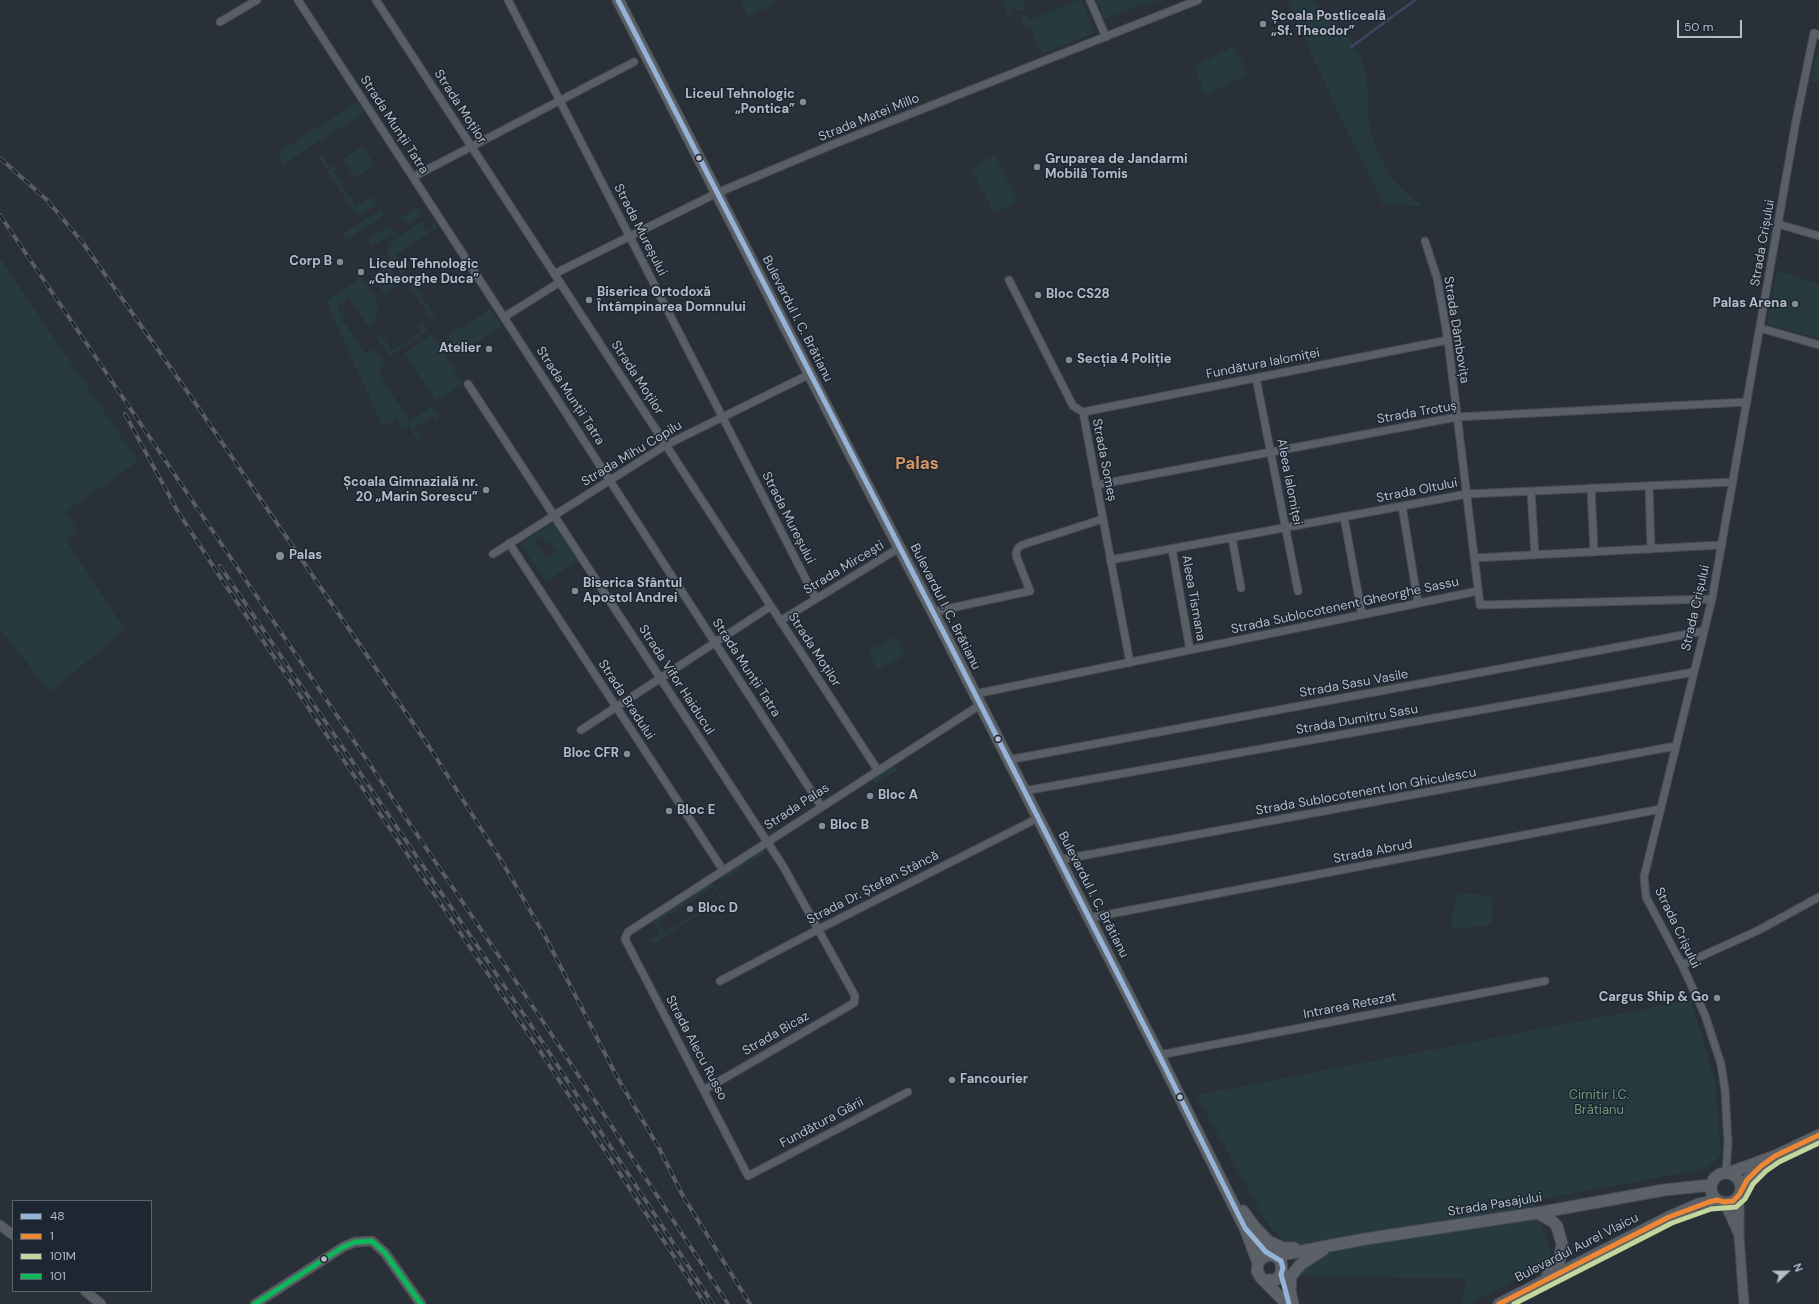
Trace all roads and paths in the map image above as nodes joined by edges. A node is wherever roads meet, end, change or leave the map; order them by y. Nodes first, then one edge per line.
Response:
1 (257, 0) edge
2 (298, 0) edge
3 (376, 0) edge
4 (508, 0) edge
5 (618, 0) edge
6 (1090, 0) edge
7 (1198, 0) edge
8 (220, 22) dead end
9 (1817, 34) edge
10 (1106, 37) junction
11 (634, 62) dead end
12 (560, 101) junction
13 (472, 146) junction
14 (413, 176) junction
15 (717, 193) junction
16 (1778, 224) junction
17 (629, 236) junction
18 (1819, 236) edge
19 (1425, 241) dead end
20 (554, 274) junction
21 (1009, 280) dead end
22 (560, 282) junction
23 (504, 317) junction
24 (1760, 328) junction
25 (1448, 340) junction
26 (1819, 345) edge
27 (810, 374) junction
28 (1256, 378) junction
29 (468, 384) dead end
30 (1747, 402) junction
31 (1083, 412) junction
32 (723, 417) junction
33 (1457, 418) junction
34 (666, 445) junction
35 (1271, 452) junction
36 (610, 480) junction
37 (1733, 482) junction
38 (1096, 484) junction
39 (1649, 486) junction
40 (1591, 488) junction
41 (1531, 491) junction
42 (1466, 494) junction
43 (1402, 506) junction
44 (554, 515) junction
45 (1344, 517) junction
46 (1103, 519) junction
47 (1286, 528) junction
48 (1232, 538) junction
49 (509, 543) junction
50 (1722, 545) junction
51 (899, 548) junction
52 (1172, 549) junction
53 (1651, 549) junction
54 (1594, 552) junction
55 (493, 554) dead end
56 (1535, 555) junction
57 (1474, 558) junction
58 (1110, 560) junction
59 (1241, 588) dead end
60 (1298, 591) dead end
61 (1478, 591) junction
62 (816, 599) junction
63 (1712, 599) junction
64 (1418, 603) junction
65 (771, 606) junction
66 (932, 612) junction
67 (1362, 615) junction
68 (780, 621) junction
69 (1704, 631) junction
70 (715, 642) junction
71 (1190, 650) junction
72 (1130, 663) junction
73 (1694, 672) junction
74 (660, 678) junction
75 (977, 699) junction
76 (616, 707) junction
77 (581, 730) dead end
78 (1676, 746) junction
79 (1008, 760) junction
80 (877, 769) junction
81 (1024, 791) junction
82 (821, 806) junction
83 (1661, 809) junction
84 (1038, 818) junction
85 (767, 841) junction
86 (1059, 860) junction
87 (723, 870) junction
88 (1819, 897) edge
89 (1089, 918) junction
90 (819, 929) junction
91 (628, 932) joint
92 (1682, 965) junction
93 (720, 981) dead end
94 (1545, 981) dead end
95 (855, 996) joint
96 (1159, 1055) junction
97 (704, 1090) junction
98 (908, 1092) dead end
99 (1819, 1135) edge
100 (1775, 1156) junction
101 (1725, 1173) junction
102 (748, 1176) joint
103 (1223, 1183) junction
104 (1711, 1187) junction
105 (1664, 1190) junction
106 (1740, 1192) junction
107 (1721, 1201) junction
108 (1537, 1213) junction
109 (1669, 1217) junction
110 (0, 1225) edge
111 (1245, 1228) junction
112 (12, 1234) edge
113 (1739, 1236) junction
114 (1331, 1246) junction
115 (1272, 1255) junction
116 (1258, 1263) junction
117 (1282, 1273) junction
118 (1265, 1280) junction
119 (1537, 1284) junction
120 (86, 1292) edge
121 (102, 1304) edge
122 (255, 1304) edge
123 (421, 1304) edge
124 (1288, 1304) edge
125 (1293, 1304) edge
126 (1499, 1304) edge
127 (1744, 1304) edge

1 - 8 street
2 - 14 street, Strada Munții Tatra
3 - 13 street, Strada Moților
4 - 12 street, Strada Mureșului
5 - 15 main road, Bulevardul I. C. Brătianu
6 - 10 street
7 - 10 street, Strada Matei Millo
9 - 16 street, Strada Crișului
10 - 15 street, Strada Matei Millo
11 - 12 street
12 - 13 street
12 - 17 street, Strada Mureșului
13 - 14 street
13 - 20 street, Strada Moților
14 - 23 street, Strada Munții Tatra
15 - 17 street, Strada Matei Millo
15 - 27 main road, Bulevardul I. C. Brătianu
16 - 18 street
16 - 24 street, Strada Crișului
17 - 20 street, Strada Matei Millo
17 - 32 street, Strada Mureșului
19 - 25 street, Strada Dâmbovița
20 - 22 street, Strada Moților
21 - 31 street, Strada Someș
22 - 23 street
22 - 34 street, Strada Moților
23 - 36 street, Strada Munții Tatra
24 - 26 street
24 - 30 street, Strada Crișului
25 - 28 street, Fundătura Ialomiței
25 - 33 street, Strada Dâmbovița
27 - 32 street, Strada Mihu Copilu
27 - 51 main road, Bulevardul I. C. Brătianu
28 - 31 street, Fundătura Ialomiței
28 - 35 street, Aleea Ialomiței
29 - 44 street, Strada Vifor Haiducul
30 - 33 street, Strada Trotuș
30 - 37 street, Strada Crișului
31 - 38 street, Strada Someș
32 - 34 street, Strada Mihu Copilu
32 - 62 street, Strada Mureșului
33 - 35 street, Strada Trotuș
33 - 42 street, Strada Dâmbovița
34 - 36 street, Strada Mihu Copilu
34 - 65 street, Strada Moților
35 - 38 street, Strada Trotuș
35 - 47 street, Aleea Ialomiței
36 - 44 street, Strada Mihu Copilu
36 - 70 street, Strada Munții Tatra
37 - 39 street, Strada Oltului
37 - 50 street, Strada Crișului
38 - 46 street, Strada Someș
39 - 40 street, Strada Oltului
39 - 53 street
40 - 41 street, Strada Oltului
40 - 54 street
41 - 42 street, Strada Oltului
41 - 56 street
42 - 43 street, Strada Oltului
42 - 57 street, Strada Dâmbovița
43 - 45 street, Strada Oltului
43 - 64 street
44 - 49 street, Strada Mihu Copilu
44 - 74 street, Strada Vifor Haiducul
45 - 47 street, Strada Oltului
45 - 67 street
46 - 58 street, Strada Someș
46 - 66 street
47 - 48 street, Strada Oltului
47 - 60 street, Aleea Ialomiței
48 - 52 street, Strada Oltului
48 - 59 street
49 - 55 street, Strada Mihu Copilu
49 - 76 street, Strada Bradului
50 - 53 street
50 - 63 street, Strada Crișului
51 - 62 street, Strada Mircești
51 - 66 main road, Bulevardul I. C. Brătianu
52 - 58 street, Strada Oltului
52 - 71 street, Aleea Tismana
53 - 54 street
54 - 56 street
56 - 57 street
57 - 61 street, Strada Dâmbovița
58 - 72 street, Strada Someș
61 - 63 street, Strada Sublocotenent Gheorghe Sassu
61 - 64 street, Strada Sublocotenent Gheorghe Sassu
62 - 68 street, Strada Mircești
63 - 69 street, Strada Crișului
64 - 67 street, Strada Sublocotenent Gheorghe Sassu
65 - 68 street, Strada Moților
65 - 70 street
66 - 75 main road, Bulevardul I. C. Brătianu
67 - 71 street, Strada Sublocotenent Gheorghe Sassu
68 - 80 street, Strada Moților
69 - 73 street, Strada Crișului
69 - 79 street, Strada Sasu Vasile
70 - 74 street
70 - 82 street, Strada Munții Tatra
71 - 72 street, Strada Sublocotenent Gheorghe Sassu
72 - 75 street, Strada Sublocotenent Gheorghe Sassu
73 - 78 street, Strada Crișului
73 - 81 street, Strada Dumitru Sasu
74 - 76 street
74 - 85 street, Strada Vifor Haiducul
75 - 79 main road, Bulevardul I. C. Brătianu
75 - 80 street, Strada Palas
76 - 77 street
76 - 87 street, Strada Bradului
78 - 83 street, Strada Crișului
78 - 86 street, Strada Sublocotenent Ion Ghiculescu
79 - 81 main road, Bulevardul I. C. Brătianu
80 - 82 street, Strada Palas
81 - 84 main road, Bulevardul I. C. Brătianu
82 - 85 street, Strada Palas
83 - 89 street, Strada Abrud
83 - 92 street, Strada Crișului
84 - 86 main road, Bulevardul I. C. Brătianu
84 - 90 street, Strada Dr. Ștefan Stâncă
85 - 87 street, Strada Palas
85 - 90 street, Strada Vifor Haiducul
86 - 89 main road, Bulevardul I. C. Brătianu
87 - 91 street, Strada Palas
88 - 92 street
89 - 96 main road, Bulevardul I. C. Brătianu
90 - 93 street, Strada Dr. Ștefan Stâncă
90 - 95 street, Strada Vifor Haiducul
91 - 97 street, Strada Alecu Russo
92 - 101 street, Strada Crișului
94 - 96 street, Intrarea Retezat
95 - 97 street, Strada Bicaz
96 - 103 main road, Bulevardul I. C. Brătianu
97 - 102 street, Strada Alecu Russo
98 - 102 street, Fundătura Gării
99 - 100 main road
100 - 101 main road
100 - 106 main road
101 - 104 main road
101 - 105 main road, Strada Pasajului
101 - 106 main road
103 - 111 main road, Bulevardul I. C. Brătianu
103 - 114 main road
104 - 105 main road, Strada Pasajului
104 - 107 main road
104 - 109 main road, Bulevardul Aurel Vlaicu
105 - 108 main road, Strada Pasajului
106 - 107 main road
106 - 113 street
107 - 109 main road, Bulevardul Aurel Vlaicu
107 - 113 street
108 - 114 main road, Strada Pasajului
108 - 119 main road
109 - 119 main road, Bulevardul Aurel Vlaicu
110 - 112 street
111 - 115 main road, Bulevardul I. C. Brătianu
111 - 116 main road, Bulevardul I. C. Brătianu
113 - 127 street
114 - 115 main road, Strada Pasajului
114 - 117 main road, Strada Pasajului
114 - 125 main road
115 - 116 main road
115 - 117 main road
116 - 118 main road
117 - 118 main road
117 - 124 main road
118 - 124 main road
119 - 126 main road, Bulevardul Aurel Vlaicu
120 - 121 street
122 - 123 street

